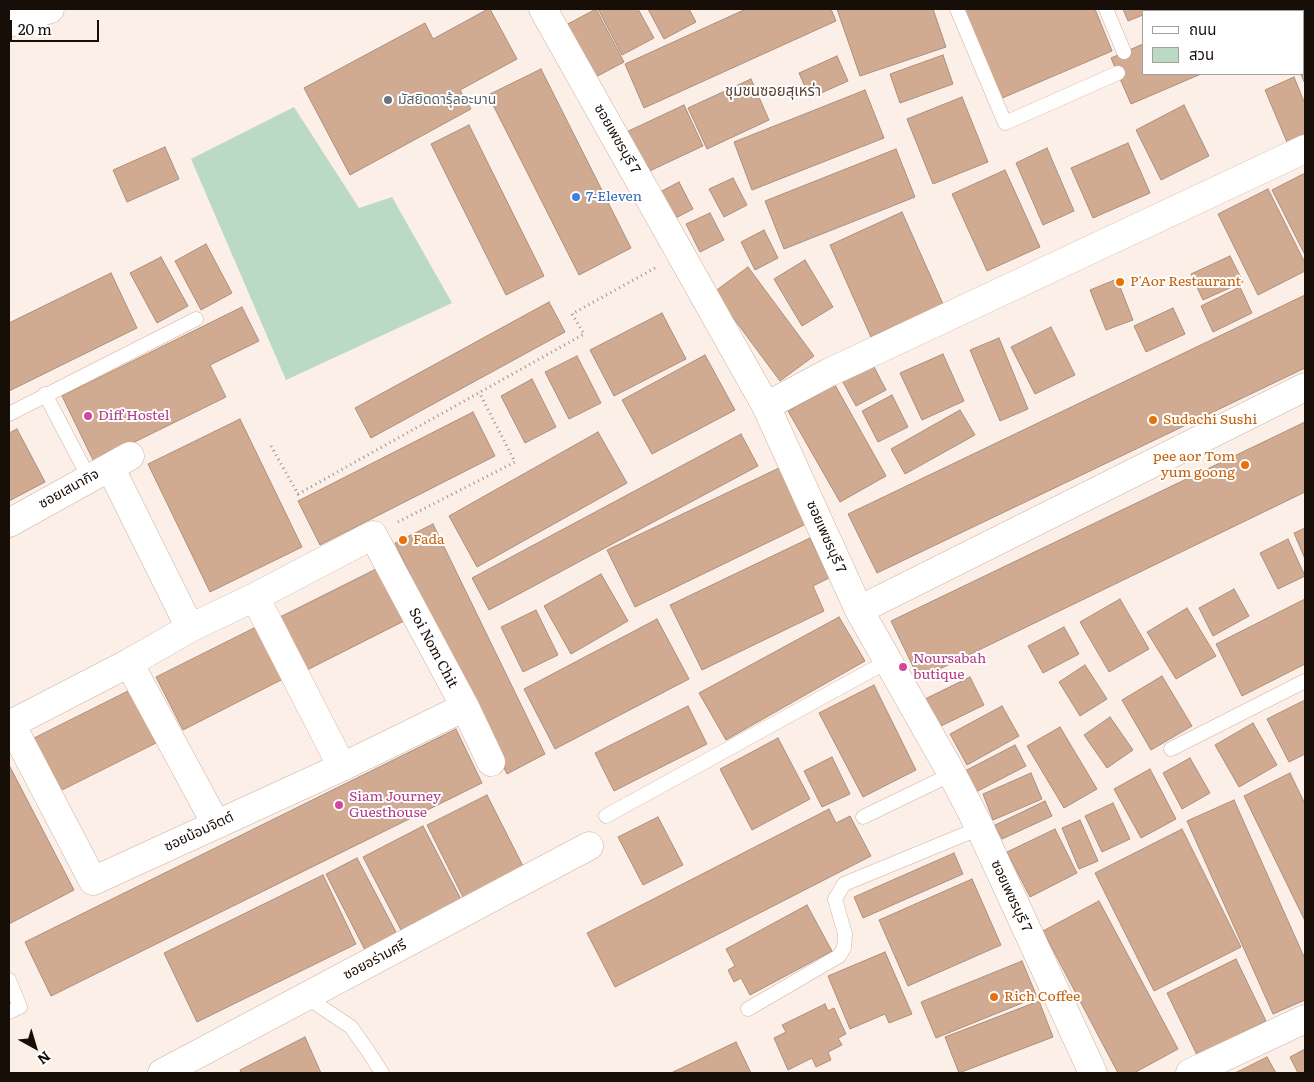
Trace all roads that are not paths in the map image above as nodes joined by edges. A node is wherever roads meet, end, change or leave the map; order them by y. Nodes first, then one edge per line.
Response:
1 (50, 9) edge
2 (543, 9) edge
3 (956, 9) edge
4 (1106, 9) edge
5 (9, 23) edge
6 (1124, 52) dead end
7 (1118, 73) dead end
8 (1305, 149) edge
9 (196, 319) dead end
10 (1305, 387) edge
11 (45, 394) junction
12 (766, 406) junction
13 (9, 414) edge
14 (109, 467) junction
15 (9, 523) edge
16 (373, 535) joint
17 (255, 597) junction
18 (859, 610) junction
19 (190, 628) junction
20 (888, 660) junction
21 (129, 663) junction
22 (1305, 681) edge
23 (465, 707) junction
24 (10, 725) edge
25 (1171, 749) dead end
26 (491, 762) dead end
27 (342, 767) junction
28 (952, 774) junction
29 (606, 816) dead end
30 (863, 817) dead end
31 (216, 824) junction
32 (980, 828) junction
33 (589, 846) dead end
34 (9, 980) edge
35 (306, 997) junction
36 (748, 1009) dead end
37 (9, 1012) edge
38 (1305, 1020) edge
39 (162, 1073) edge
40 (382, 1073) edge
41 (1093, 1073) edge
42 (1190, 1073) edge

1 - 5 street
2 - 12 street, ซอยเพชรบุรี 7
3 - 7 lane
4 - 6 lane
8 - 12 street
9 - 11 lane
10 - 18 street
11 - 13 lane
11 - 14 lane
12 - 18 street, ซอยเพชรบุรี 7
14 - 15 street, ซอยเสนากิจ
14 - 19 street
16 - 17 street, ซอยน้อมจิตต์
16 - 23 street, Soi Nom Chit
17 - 19 street, ซอยน้อมจิตต์
17 - 27 street
18 - 20 street, ซอยเพชรบุรี 7
19 - 21 street, ซอยน้อมจิตต์
20 - 28 street, ซอยเพชรบุรี 7
20 - 29 lane
21 - 24 street, ซอยน้อมจิตต์
21 - 31 street
22 - 25 lane
23 - 26 street, Soi Nom Chit
23 - 27 street, ซอยน้อมจิตต์
24 - 31 street, ซอยน้อมจิตต์
27 - 31 street, ซอยน้อมจิตต์
28 - 30 lane
28 - 32 street, ซอยเพชรบุรี 7
32 - 36 lane
32 - 41 street, ซอยเพชรบุรี 7
33 - 35 street, ซอยอร่ามศรี
34 - 37 lane
35 - 39 street, ซอยอร่ามศรี
35 - 40 lane
38 - 42 street

